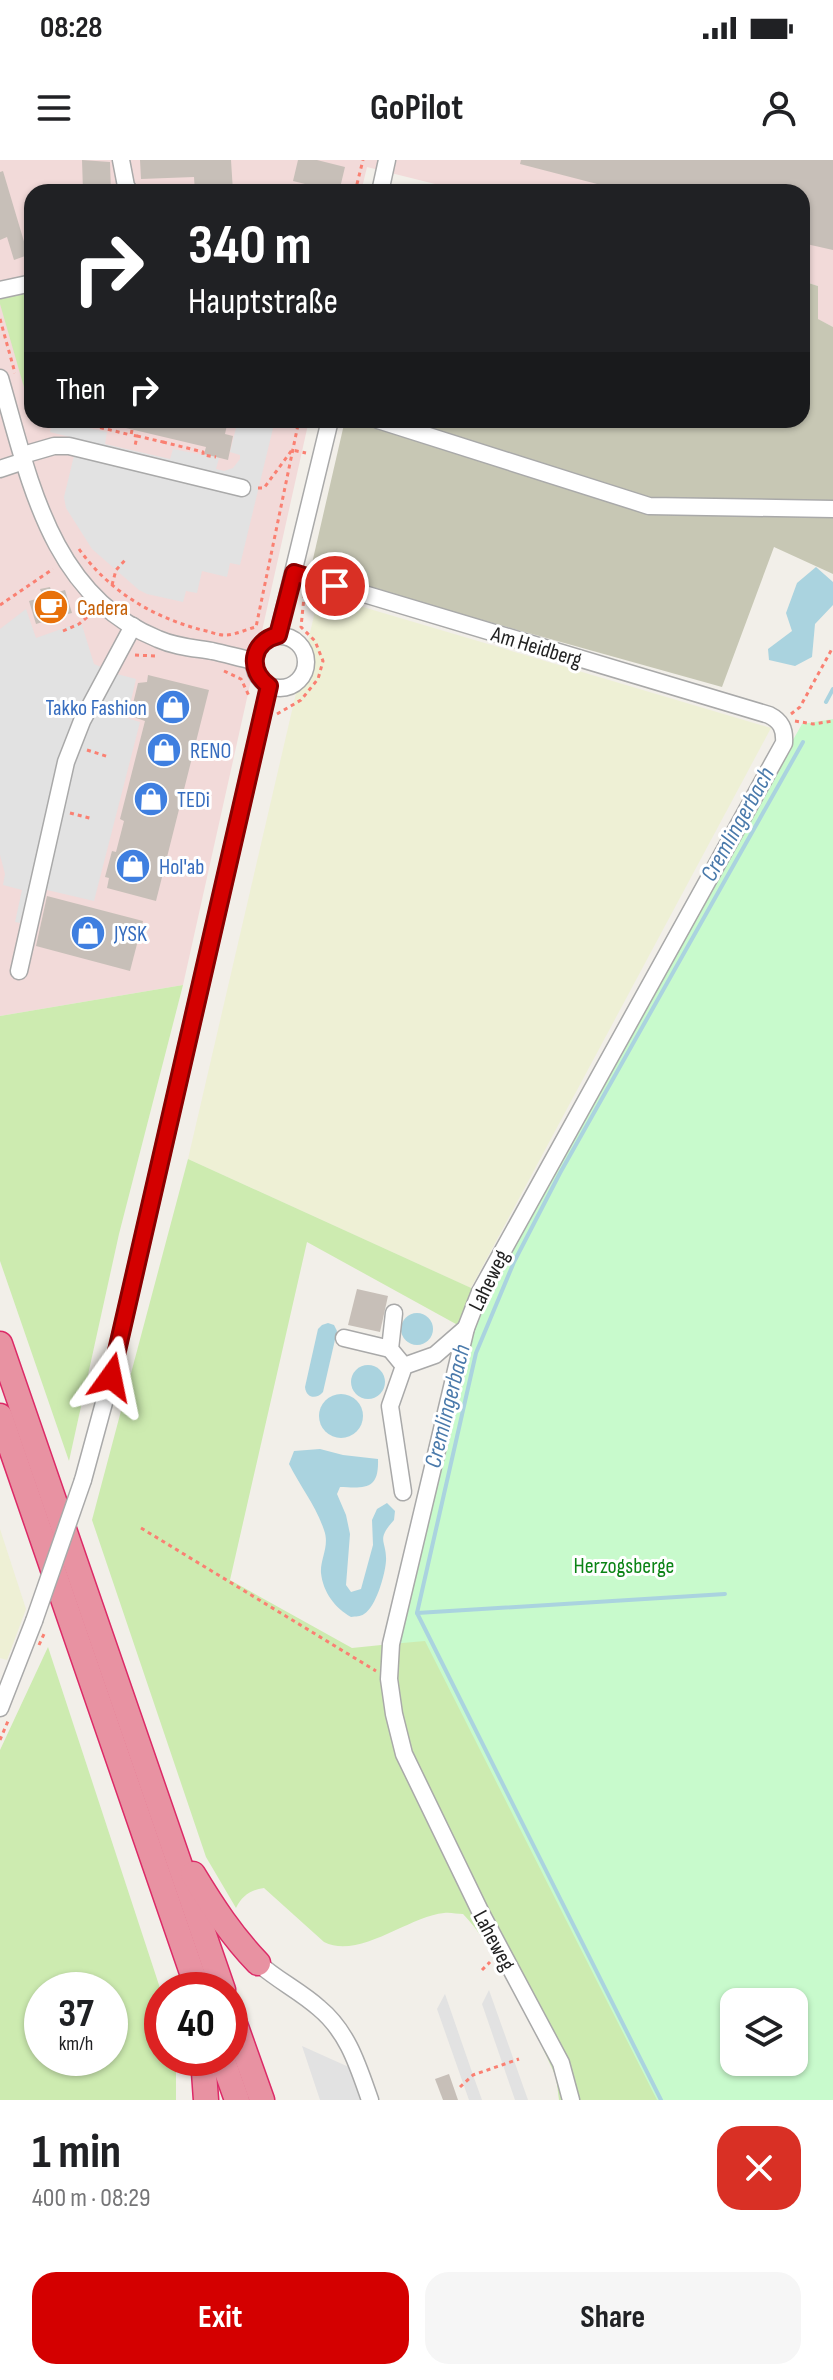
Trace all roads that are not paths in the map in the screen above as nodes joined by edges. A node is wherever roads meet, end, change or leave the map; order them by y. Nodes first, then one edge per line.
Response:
1 (121, 160) edge
2 (387, 160) edge
3 (126, 184) edge
4 (382, 184) edge
5 (24, 285) edge
6 (0, 290) edge
7 (8, 375) edge
8 (5, 413) edge
9 (328, 428) edge
10 (403, 428) edge
11 (23, 458) junction
12 (0, 469) edge
13 (242, 488) road end
14 (833, 509) edge
15 (294, 573) junction
16 (133, 626) junction
17 (278, 635) junction
18 (254, 661) junction
19 (269, 686) junction
20 (780, 722) joint
21 (19, 971) dead end
22 (394, 1313) dead end
23 (466, 1328) junction
24 (344, 1338) dead end
25 (0, 1344) edge
26 (390, 1349) junction
27 (404, 1366) junction
28 (0, 1416) edge
29 (403, 1492) dead end
30 (0, 1708) edge
31 (166, 1827) junction
32 (181, 1943) junction
33 (258, 1963) joint
34 (187, 1972) edge
35 (191, 1972) edge
36 (217, 1972) edge
37 (248, 2061) edge
38 (204, 2076) edge
39 (228, 2076) edge
40 (206, 2100) edge
41 (237, 2100) edge
42 (262, 2100) edge
43 (370, 2100) edge
44 (571, 2100) edge

1 - 3 street
2 - 4 street
5 - 6 street
7 - 8 street
8 - 11 street
9 - 15 street
10 - 14 street
11 - 12 street
11 - 13 street
11 - 16 street
15 - 17 street
15 - 20 street, Am Heidberg
16 - 18 street
16 - 21 street
17 - 18 street
17 - 19 street
18 - 19 street
19 - 30 street, bridge
20 - 23 street, Laheweg
22 - 26 street
23 - 27 street
23 - 44 street, Laheweg
24 - 26 street
25 - 31 highway
26 - 27 street
27 - 29 street
28 - 32 highway
31 - 33 highway
31 - 36 highway
32 - 34 highway
32 - 35 highway
33 - 43 street
37 - 42 highway
38 - 40 highway
39 - 41 highway

